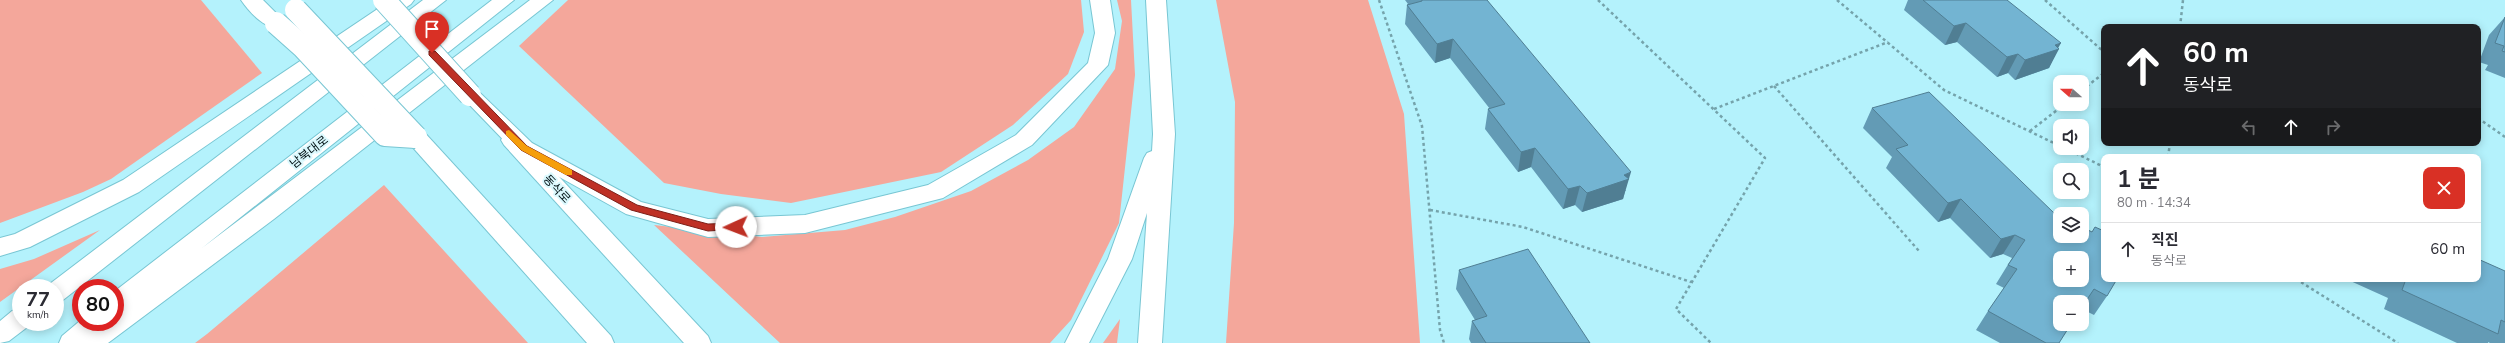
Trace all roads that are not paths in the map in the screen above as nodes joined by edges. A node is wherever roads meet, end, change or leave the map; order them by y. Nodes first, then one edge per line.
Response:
1 (251, 0) edge
2 (384, 0) edge
3 (404, 0) edge
4 (436, 0) edge
5 (504, 0) edge
6 (543, 0) edge
7 (1100, 0) edge
8 (1156, 0) edge
9 (292, 5) edge
10 (470, 95) junction
11 (1164, 134) junction
12 (416, 137) junction
13 (0, 247) edge
14 (64, 286) edge
15 (124, 298) edge
16 (12, 325) edge
17 (85, 331) edge
18 (0, 334) edge
19 (71, 343) edge
20 (90, 343) edge
21 (602, 343) edge
22 (699, 343) edge
23 (1077, 343) edge
24 (1150, 343) edge

1 - 12 main road, bridge
2 - 10 main road, 동삭로, bridge
3 - 13 main road
4 - 14 main road
5 - 15 main road, 남북대로
6 - 20 main road
7 - 10 main road
8 - 11 main road
9 - 12 main road, bridge
10 - 22 main road, 동삭로
11 - 23 main road
11 - 24 main road
12 - 21 main road
16 - 18 main road
17 - 19 main road

